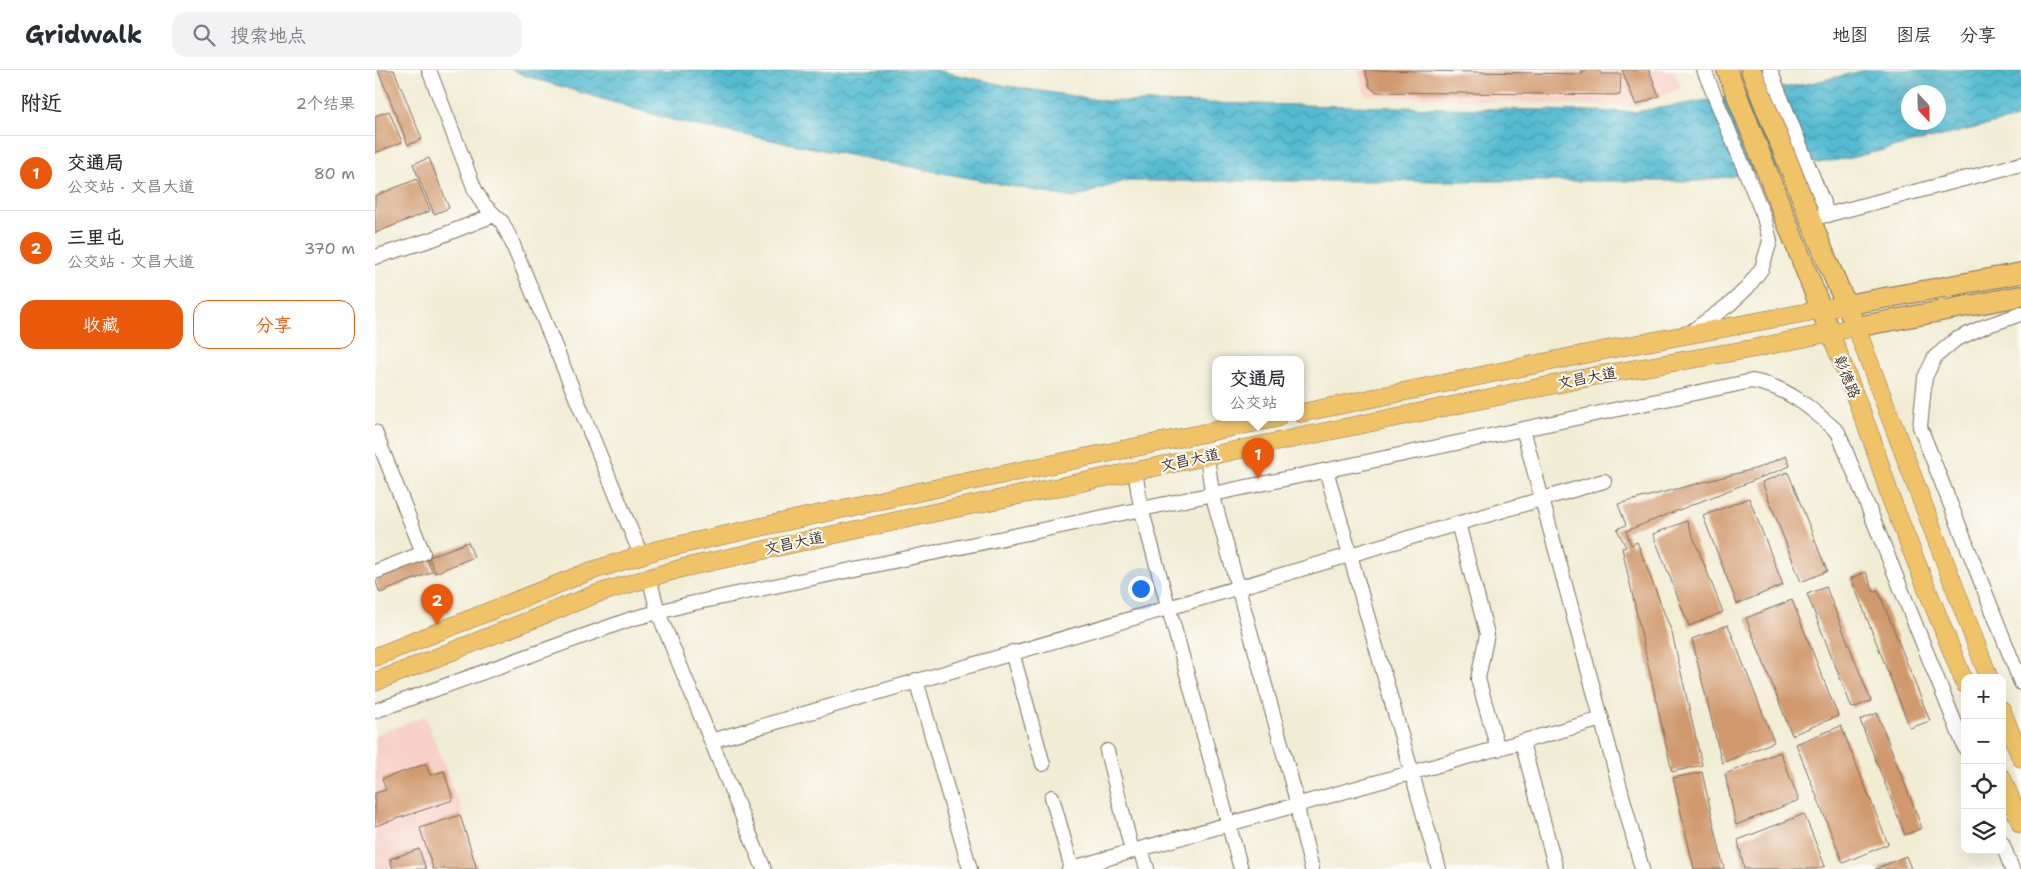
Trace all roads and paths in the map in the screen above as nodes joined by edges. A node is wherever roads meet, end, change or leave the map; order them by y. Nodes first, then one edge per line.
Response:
1 (429, 70) edge
2 (1704, 70) edge
3 (1727, 70) edge
4 (1762, 75) edge
5 (2021, 164) edge
6 (494, 215) junction
7 (1820, 217) junction
8 (375, 257) edge
9 (2021, 273) edge
10 (2021, 296) edge
11 (1846, 305) junction
12 (1821, 310) junction
13 (2021, 314) edge
14 (1856, 327) junction
15 (1829, 332) junction
16 (1686, 335) junction
17 (1304, 412) edge
18 (1262, 421) edge
19 (1523, 429) junction
20 (375, 432) edge
21 (1207, 456) junction
22 (1326, 470) junction
23 (1135, 471) junction
24 (1604, 480) dead end
25 (1213, 493) junction
26 (1542, 498) junction
27 (1141, 508) junction
28 (1458, 523) junction
29 (1350, 554) junction
30 (641, 555) junction
31 (375, 572) edge
32 (649, 577) junction
33 (1238, 586) junction
34 (1168, 606) junction
35 (657, 612) junction
36 (1012, 652) junction
37 (375, 657) edge
38 (1961, 674) edge
39 (1987, 674) edge
40 (916, 680) junction
41 (375, 682) edge
42 (2021, 683) edge
43 (375, 711) edge
44 (1602, 719) junction
45 (2005, 719) edge
46 (1961, 738) edge
47 (711, 741) junction
48 (1522, 742) junction
49 (1498, 748) junction
50 (1107, 750) dead end
51 (2021, 758) edge
52 (1043, 764) dead end
53 (1411, 773) junction
54 (2006, 788) edge
55 (1053, 797) dead end
56 (1297, 805) junction
57 (1228, 824) junction
58 (2021, 824) edge
59 (1137, 850) junction
60 (2006, 853) edge
61 (764, 869) edge
62 (970, 869) edge
63 (1071, 869) edge
64 (1147, 869) edge
65 (1241, 869) edge
66 (1312, 869) edge
67 (1439, 869) edge
68 (1556, 869) edge
69 (1642, 869) edge
70 (2012, 869) edge

1 - 6 street
2 - 16 street
3 - 12 highway, 彰德路
4 - 7 highway, 彰德路
5 - 7 street
6 - 8 street
6 - 30 street
7 - 11 highway, 彰德路
9 - 11 highway, 文昌大道
10 - 14 highway, 文昌大道
11 - 12 main road, 文昌大道
11 - 14 highway, 彰德路
12 - 15 highway, 彰德路
12 - 16 main road, 文昌大道
13 - 42 street
14 - 15 main road, 文昌大道
14 - 39 main road, 彰德路
15 - 21 main road, 文昌大道
15 - 38 main road, 彰德路
16 - 17 main road, 文昌大道
18 - 30 main road, 文昌大道
19 - 22 street
19 - 26 street
19 - 46 street
20 - 31 street
21 - 23 main road, 文昌大道
21 - 25 street
22 - 25 street
22 - 29 street
23 - 27 street
23 - 32 main road, 文昌大道
24 - 26 street
25 - 27 street
25 - 33 street
26 - 28 street
26 - 44 street
27 - 34 street
27 - 35 street
28 - 29 street
28 - 49 street
29 - 33 street
29 - 53 street
30 - 37 main road, 文昌大道
32 - 35 street
32 - 41 main road, 文昌大道
33 - 34 street
33 - 56 street
34 - 36 street
34 - 57 street
35 - 43 street
35 - 47 street
36 - 40 street
36 - 52 street
40 - 47 street
40 - 62 street
44 - 48 street
44 - 69 street
45 - 51 main road
47 - 61 street
48 - 49 street
48 - 68 street
49 - 53 street
50 - 59 street
53 - 56 street
53 - 67 street
54 - 58 main road
55 - 63 street
56 - 57 street
56 - 66 street
57 - 59 street
57 - 65 street
59 - 63 street
59 - 64 street
60 - 70 street

